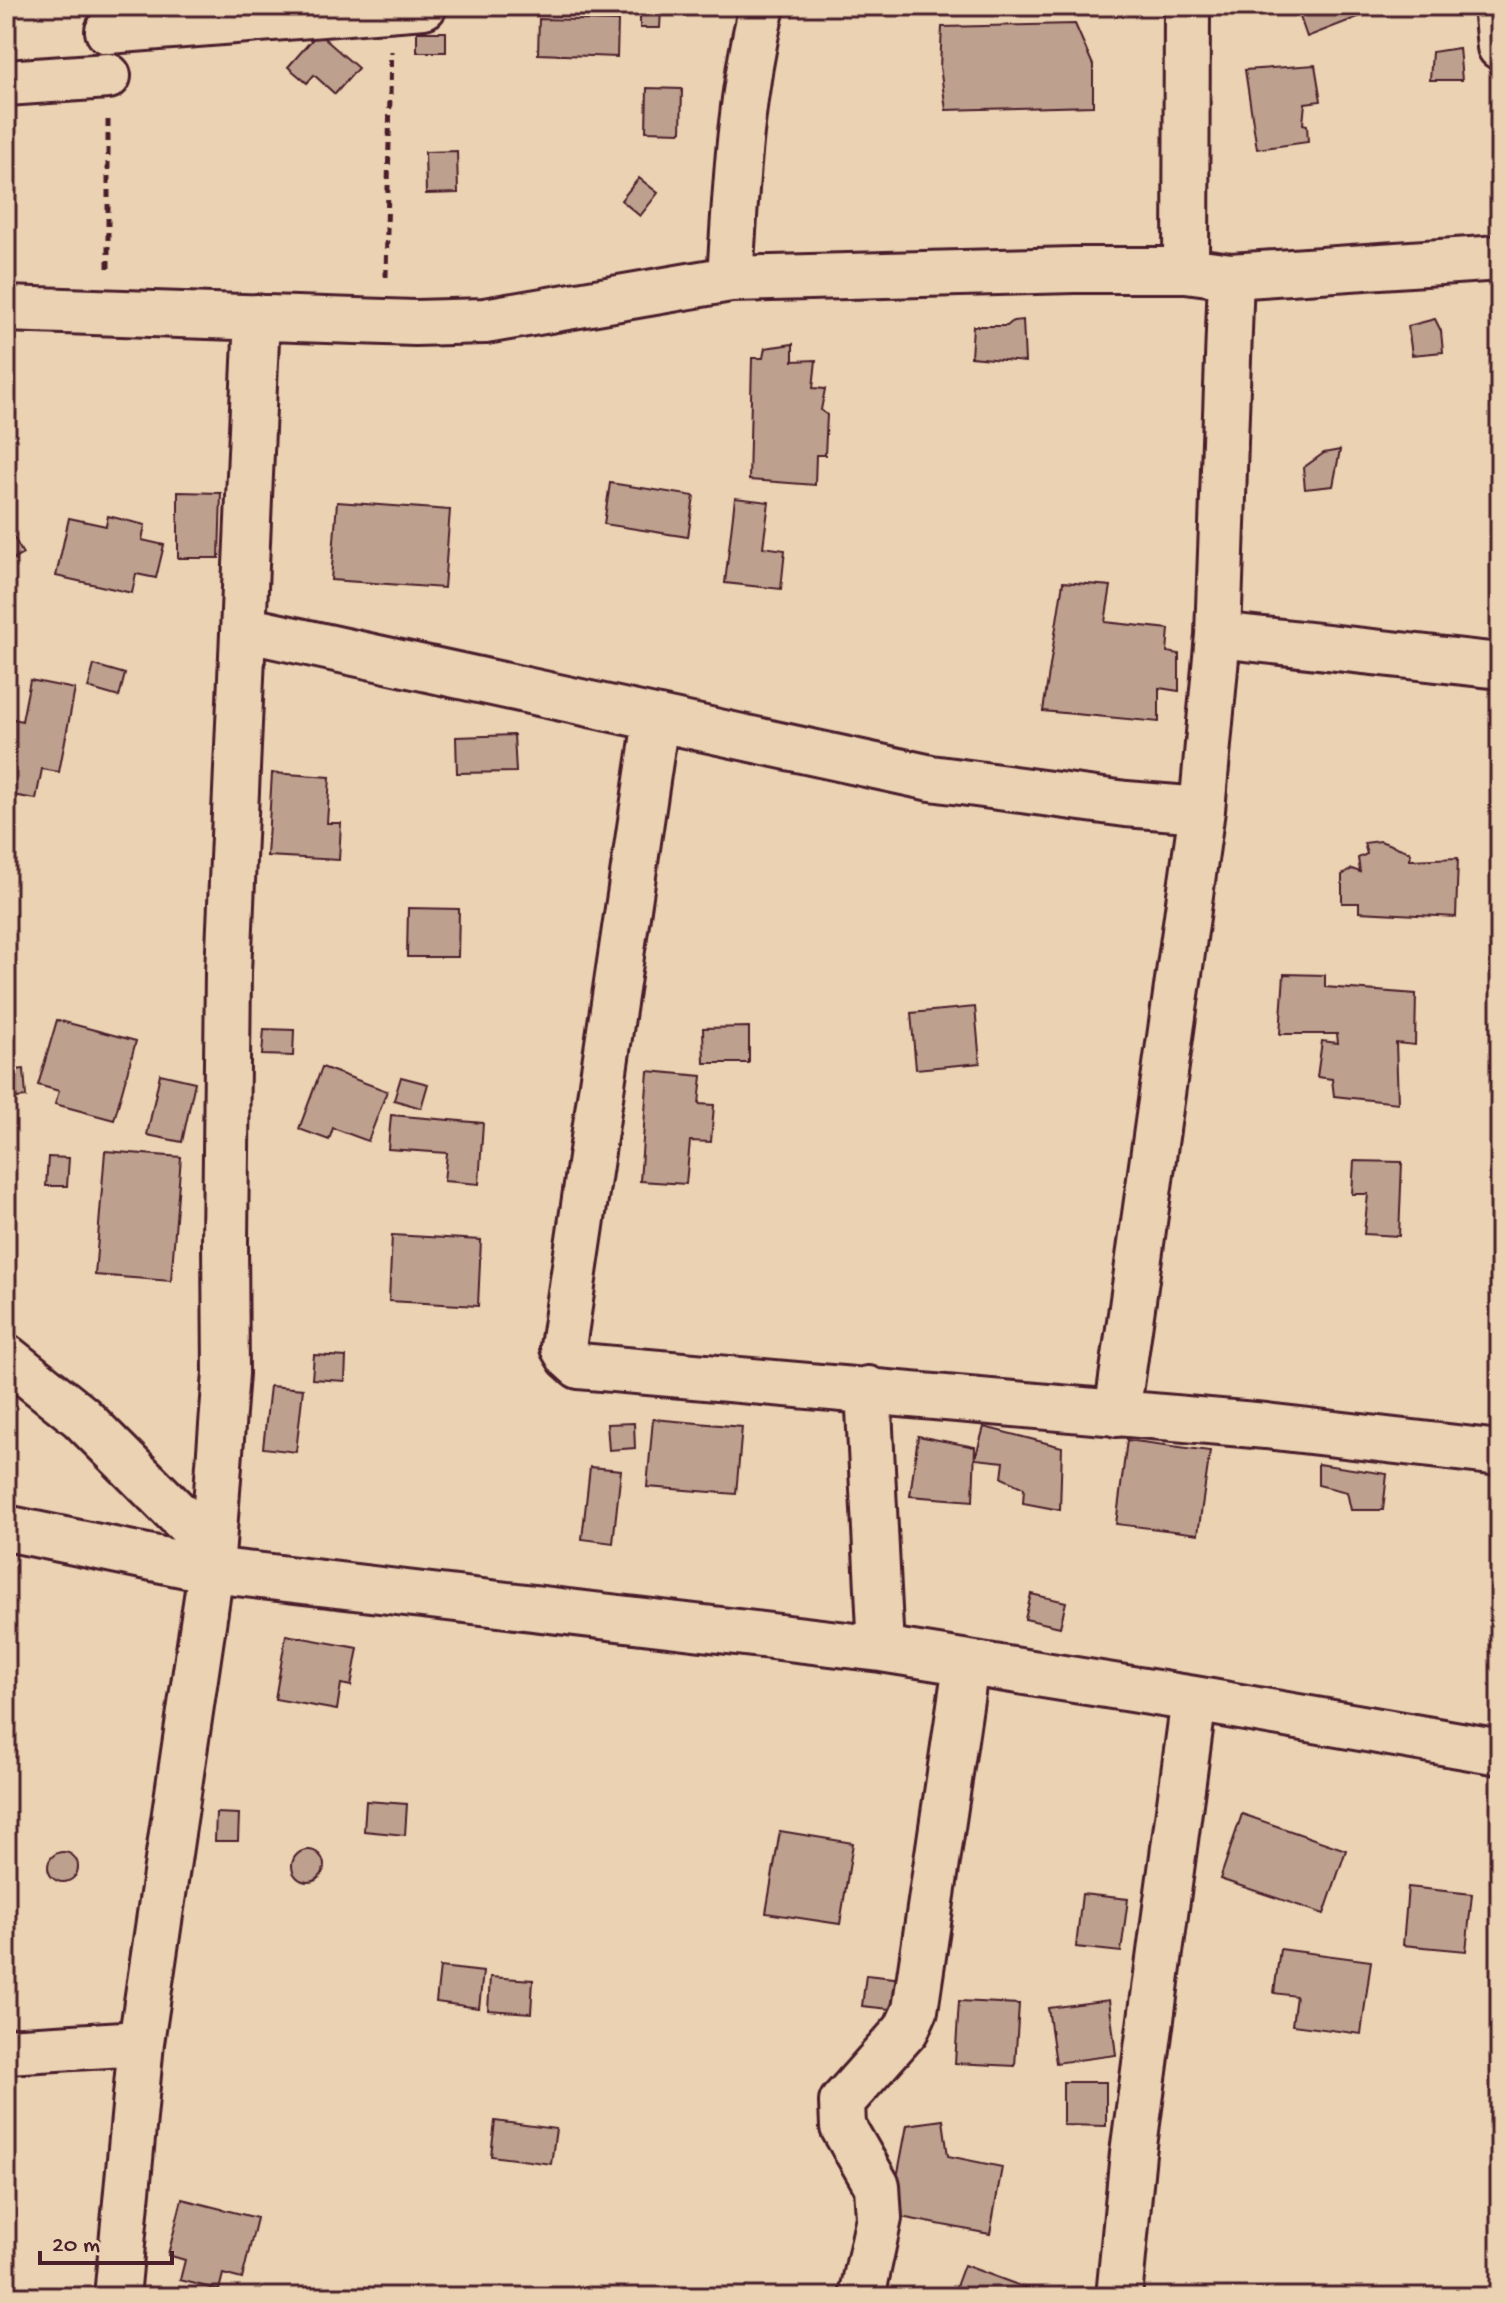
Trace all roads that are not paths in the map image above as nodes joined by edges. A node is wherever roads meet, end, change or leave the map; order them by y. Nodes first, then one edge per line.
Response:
1 (762, 6) edge
2 (1187, 6) edge
3 (1496, 6) edge
4 (403, 7) edge
5 (108, 31) dead end
6 (1500, 47) edge
7 (108, 76) road end
8 (6, 83) edge
9 (1500, 258) edge
10 (1186, 270) junction
11 (1231, 276) junction
12 (730, 279) junction
13 (6, 309) edge
14 (257, 317) junction
15 (244, 629) junction
16 (1218, 635) junction
17 (1500, 666) edge
18 (656, 720) junction
19 (1202, 810) junction
20 (6, 1357) edge
21 (868, 1389) junction
22 (1117, 1414) junction
23 (1500, 1453) edge
24 (6, 1528) edge
25 (211, 1558) junction
26 (881, 1649) junction
27 (966, 1665) junction
28 (1194, 1699) junction
29 (1500, 1752) edge
30 (141, 2043) junction
31 (6, 2051) edge
32 (117, 2297) edge
33 (862, 2297) edge
34 (1119, 2297) edge

1 - 12 street
2 - 10 street
3 - 6 street
4 - 5 street
7 - 8 street
9 - 11 street
10 - 11 street
10 - 12 street
11 - 16 street
12 - 14 street
13 - 14 street
14 - 15 street
15 - 18 street
15 - 25 street
16 - 17 street
16 - 19 street
18 - 19 street
18 - 21 street
19 - 22 street
20 - 25 street
21 - 22 street
21 - 26 street
22 - 23 street
24 - 25 street
25 - 26 street
25 - 30 street
26 - 27 street
27 - 28 street
27 - 33 street
28 - 29 street
28 - 34 street
30 - 31 street
30 - 32 street

